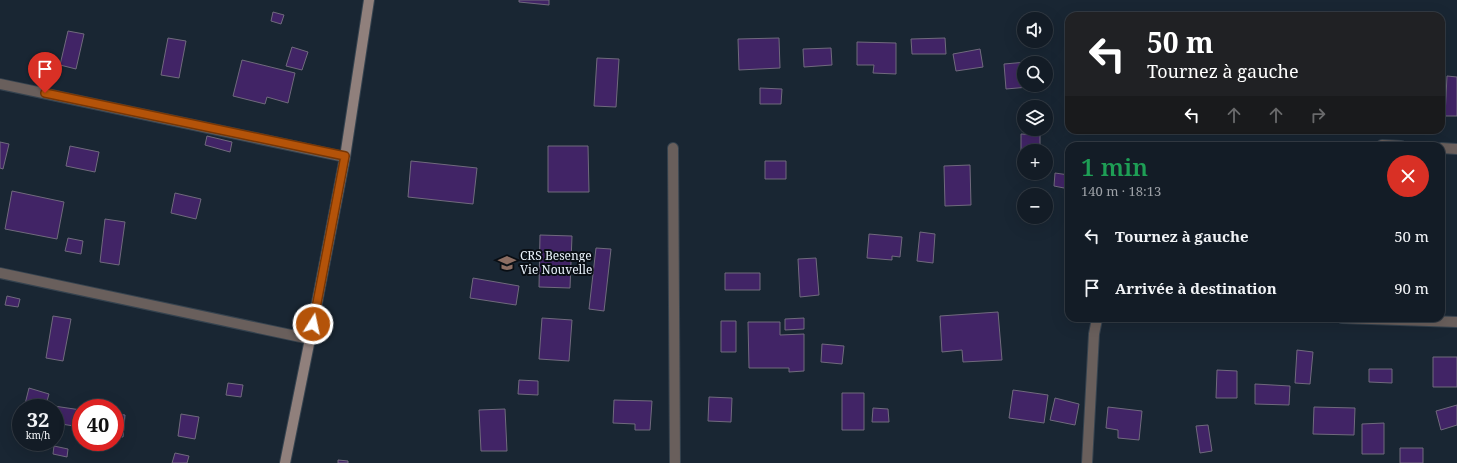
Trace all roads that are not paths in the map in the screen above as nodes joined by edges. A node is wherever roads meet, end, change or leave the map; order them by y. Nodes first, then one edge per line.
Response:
1 (369, 0) edge
2 (0, 84) edge
3 (673, 148) dead end
4 (1445, 148) edge
5 (1457, 149) edge
6 (345, 156) junction
7 (0, 273) edge
8 (1096, 322) edge
9 (1445, 322) edge
10 (1457, 322) edge
11 (310, 339) junction
12 (284, 463) edge
13 (675, 463) edge
14 (1087, 463) edge

1 - 6 street
2 - 6 street
3 - 13 street
4 - 5 street
6 - 11 street
7 - 11 street
8 - 14 street
9 - 10 street
11 - 12 street

